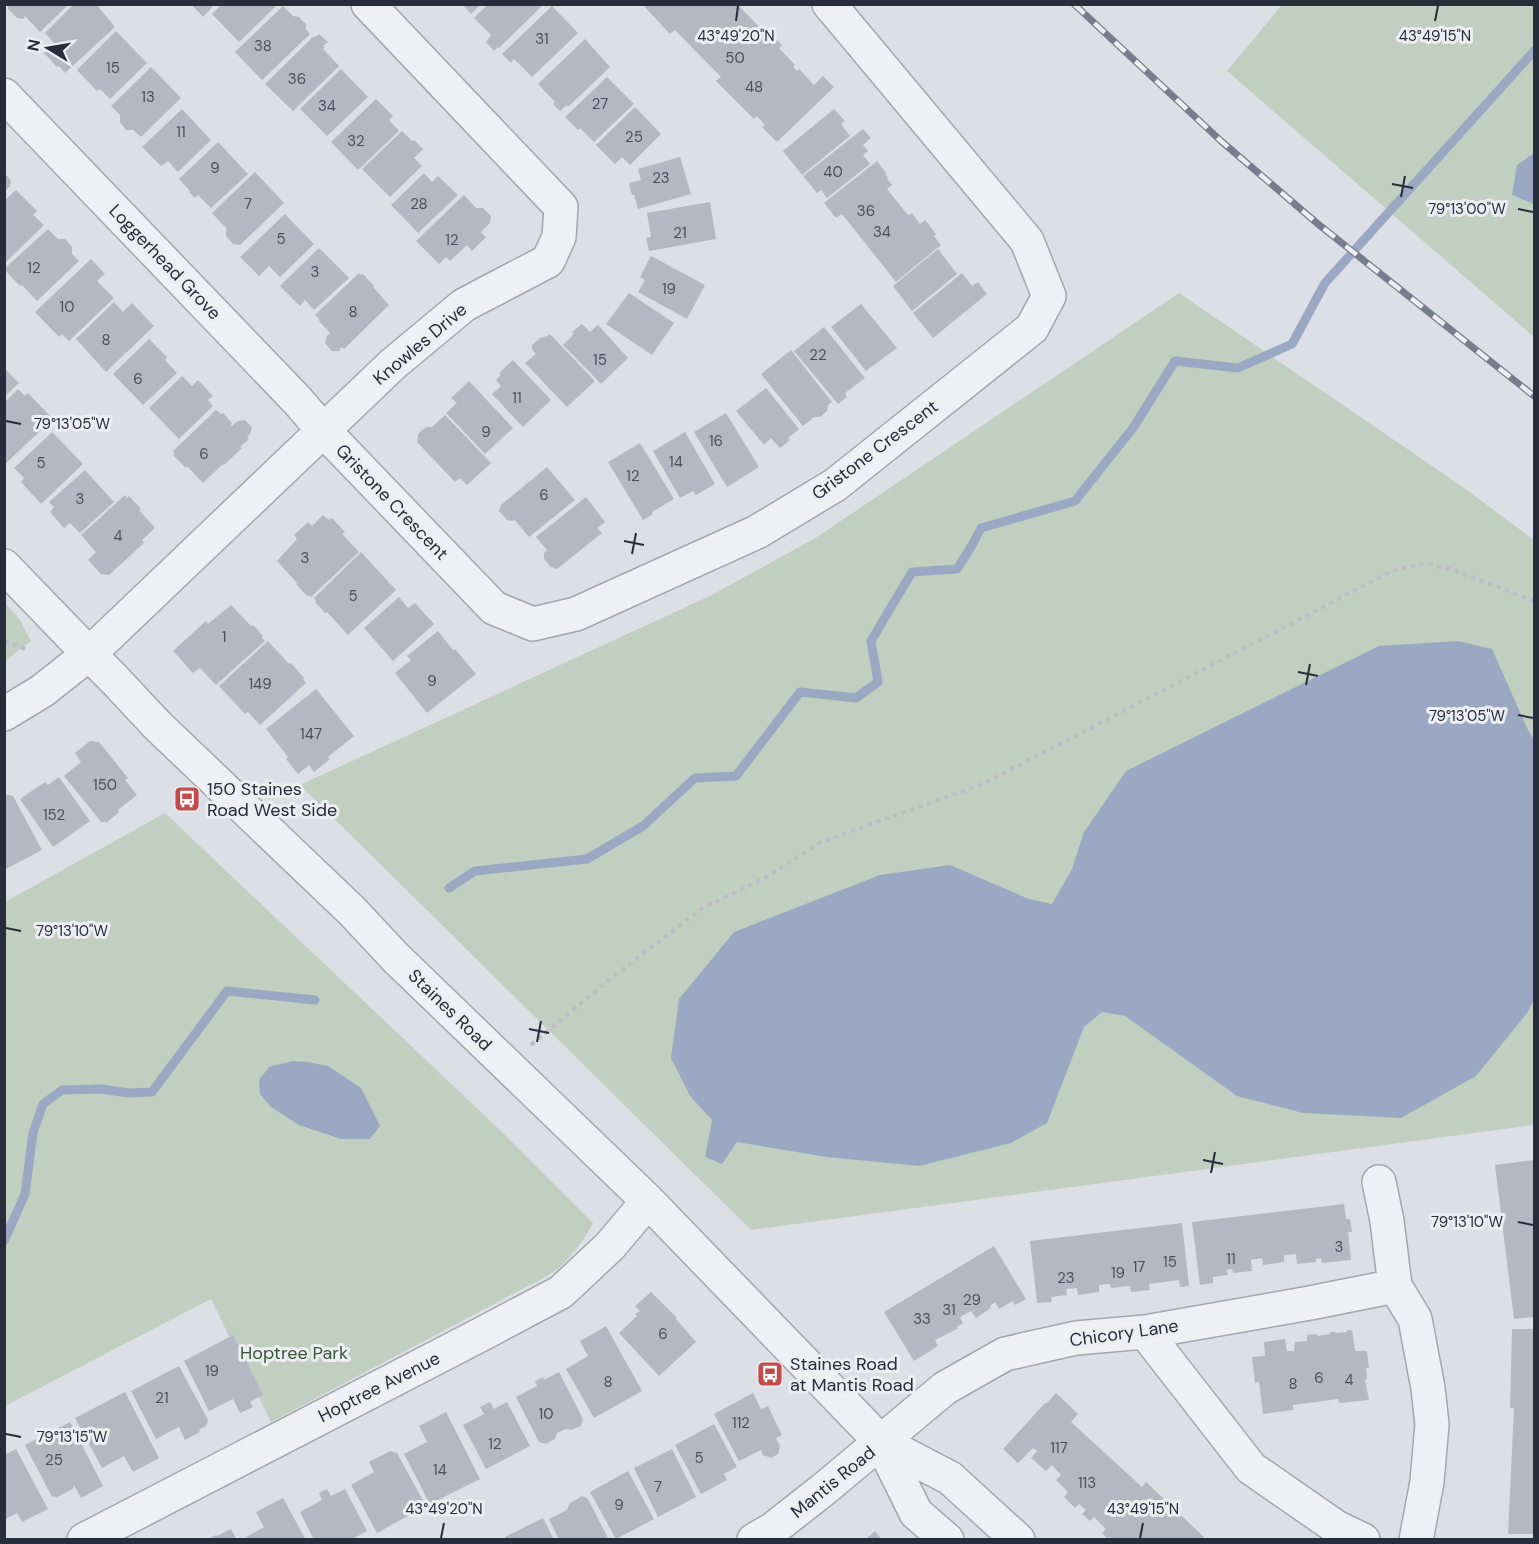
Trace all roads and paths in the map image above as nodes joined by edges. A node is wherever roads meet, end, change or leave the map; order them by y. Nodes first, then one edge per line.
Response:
1 (368, 4) edge
2 (829, 4) edge
3 (4, 95) edge
4 (323, 430) junction
5 (4, 566) edge
6 (1534, 601) edge
7 (4, 641) edge
8 (28, 650) dead end
9 (89, 654) junction
10 (4, 714) edge
11 (508, 1066) junction
12 (1379, 1182) dead end
13 (648, 1201) junction
14 (1395, 1286) junction
15 (1145, 1332) junction
16 (881, 1443) junction
17 (84, 1539) edge
18 (754, 1539) edge
19 (947, 1539) edge
20 (1018, 1539) edge
21 (1363, 1539) edge
22 (1416, 1539) edge

1 - 4 street, Knowles Drive
2 - 4 street, Gristone Crescent
3 - 4 street, Loggerhead Grove
4 - 9 street, Knowles Drive
5 - 9 street, Staines Road
6 - 11 path
7 - 8 path
9 - 10 street
9 - 11 street, Staines Road
11 - 13 street, Staines Road
12 - 14 street
13 - 16 street, Staines Road
13 - 17 street, Hoptree Avenue
14 - 15 street, Chicory Lane
14 - 22 street
15 - 16 street, Chicory Lane
15 - 21 street
16 - 18 street, Mantis Road
16 - 19 street, Staines Road
16 - 20 street, Staines Road

